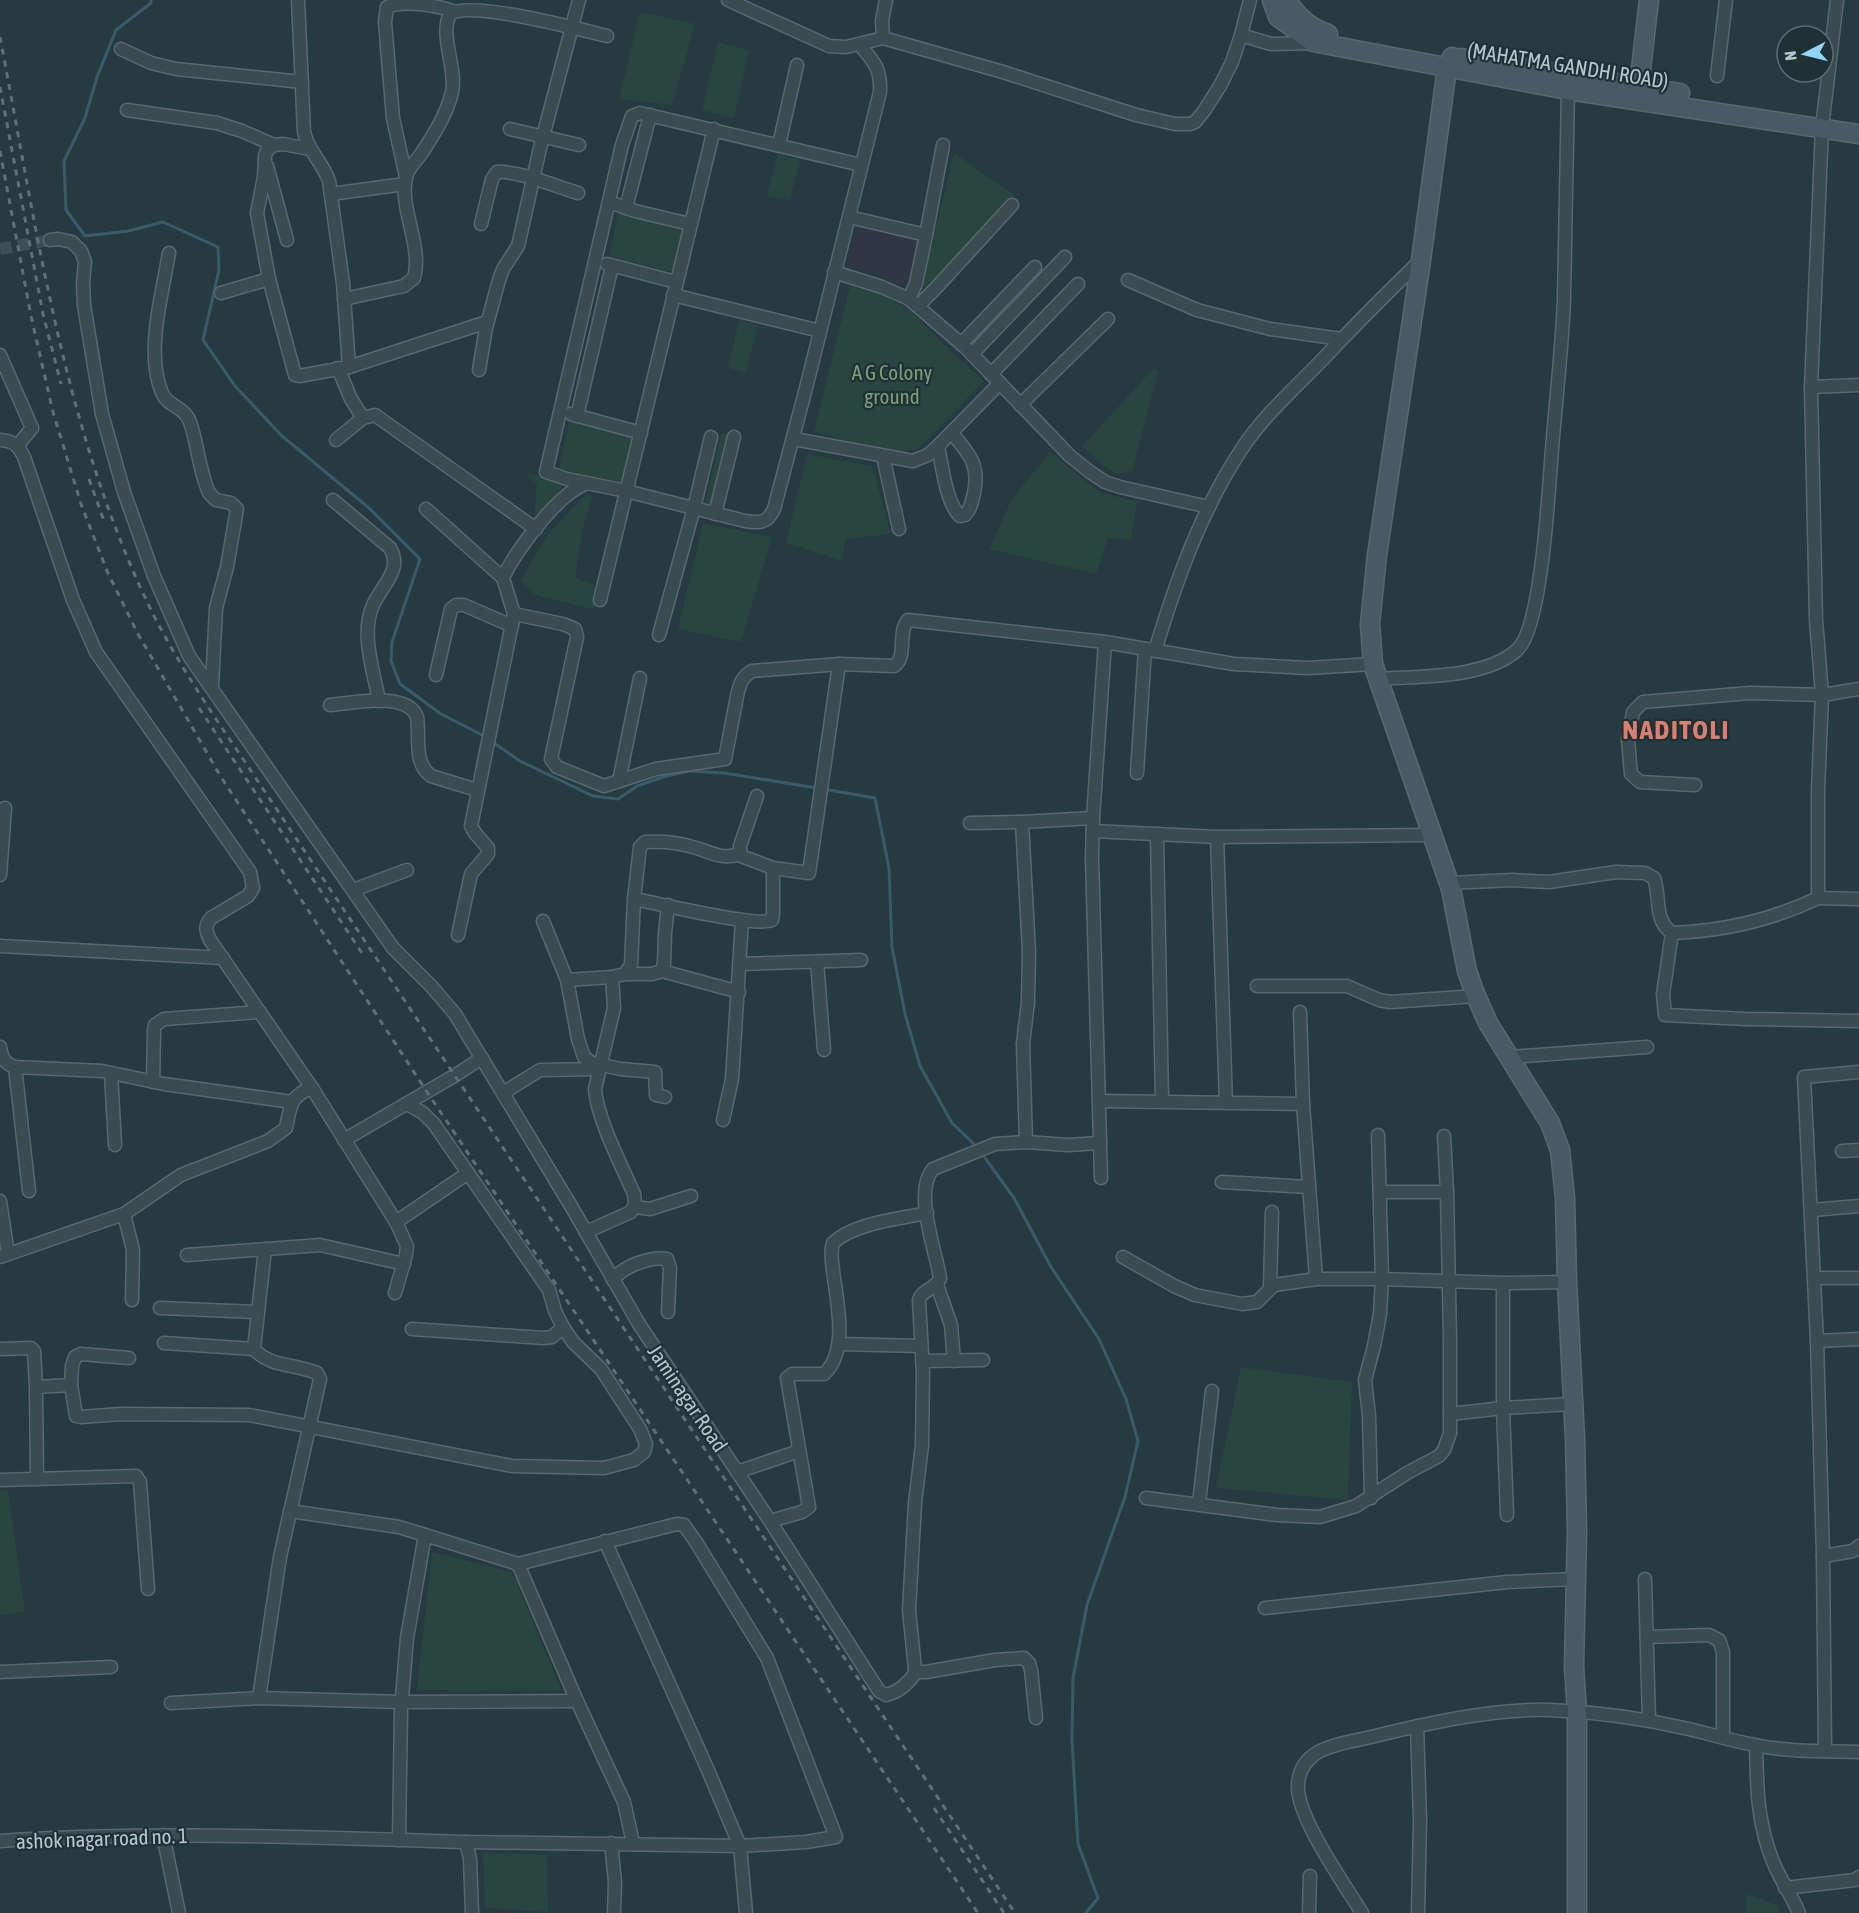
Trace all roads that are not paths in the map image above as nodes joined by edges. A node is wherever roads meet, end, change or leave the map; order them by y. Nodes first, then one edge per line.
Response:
1 (298, 0) edge
2 (579, 0) edge
3 (728, 0) edge
4 (886, 0) edge
5 (1250, 0) edge
6 (1287, 0) edge
7 (1649, 0) edge
8 (1726, 0) edge
9 (1837, 0) edge
10 (458, 7) edge
11 (1275, 8) edge
12 (572, 27) junction
13 (1241, 35) junction
14 (607, 36) dead end
15 (883, 38) junction
16 (1318, 43) junction
17 (859, 44) junction
18 (121, 49) dead end
19 (1449, 63) junction
20 (797, 65) dead end
21 (1717, 76) dead end
22 (302, 82) junction
23 (1639, 86) junction
24 (1568, 90) junction
25 (127, 110) dead end
26 (650, 115) junction
27 (1823, 122) junction
28 (1859, 123) edge
29 (510, 129) dead end
30 (714, 129) junction
31 (1859, 134) edge
32 (543, 137) junction
33 (579, 145) dead end
34 (779, 145) junction
35 (943, 145) dead end
36 (274, 146) junction
37 (310, 149) junction
38 (265, 156) junction
39 (861, 165) junction
40 (532, 179) junction
41 (406, 180) junction
42 (578, 192) dead end
43 (331, 194) junction
44 (609, 202) junction
45 (1012, 205) dead end
46 (626, 208) junction
47 (849, 217) junction
48 (481, 224) dead end
49 (690, 224) junction
50 (926, 235) junction
51 (50, 240) tunnel mouth
52 (286, 240) dead end
53 (169, 253) dead end
54 (1065, 257) dead end
55 (1421, 260) junction
56 (596, 261) junction
57 (612, 266) junction
58 (1035, 267) dead end
59 (834, 272) junction
60 (269, 279) junction
61 (1128, 280) dead end
62 (676, 282) junction
63 (1078, 284) dead end
64 (221, 292) dead end
65 (673, 295) junction
66 (344, 299) junction
67 (914, 303) junction
68 (1108, 319) dead end
69 (488, 321) junction
70 (820, 332) junction
71 (1341, 339) junction
72 (961, 344) junction
73 (972, 354) junction
74 (0, 355) edge
75 (344, 368) junction
76 (479, 370) dead end
77 (995, 378) junction
78 (1859, 385) edge
79 (1811, 387) junction
80 (1020, 405) junction
81 (561, 412) junction
82 (577, 416) junction
83 (363, 418) junction
84 (641, 433) junction
85 (952, 433) junction
86 (711, 437) dead end
87 (734, 437) dead end
88 (794, 439) junction
89 (0, 440) edge
90 (336, 440) dead end
91 (18, 445) junction
92 (938, 446) junction
93 (883, 456) junction
94 (586, 483) junction
95 (626, 491) junction
96 (333, 500) dead end
97 (1209, 507) junction
98 (694, 508) junction
99 (426, 509) dead end
100 (715, 514) junction
101 (536, 529) junction
102 (899, 529) dead end
103 (503, 578) junction
104 (600, 600) dead end
105 (513, 620) junction
106 (659, 635) dead end
107 (1106, 642) junction
108 (1150, 650) junction
109 (839, 664) junction
110 (1375, 671) junction
111 (436, 675) dead end
112 (640, 678) dead end
113 (212, 686) junction
114 (1859, 689) edge
115 (1822, 695) junction
116 (379, 701) junction
117 (330, 705) dead end
118 (1137, 773) dead end
119 (619, 781) junction
120 (1695, 785) dead end
121 (477, 790) junction
122 (757, 796) dead end
123 (5, 808) dead end
124 (1093, 818) junction
125 (1022, 822) junction
126 (970, 823) dead end
127 (1093, 831) junction
128 (1156, 834) junction
129 (1433, 836) junction
130 (1217, 837) junction
131 (740, 854) junction
132 (772, 868) junction
133 (407, 870) dead end
134 (0, 875) edge
135 (1449, 883) junction
136 (352, 890) junction
137 (1818, 898) junction
138 (634, 899) junction
139 (1859, 899) edge
140 (668, 905) junction
141 (742, 920) junction
142 (543, 921) dead end
143 (1672, 933) junction
144 (458, 935) dead end
145 (0, 946) edge
146 (223, 958) junction
147 (861, 960) dead end
148 (817, 962) junction
149 (740, 964) junction
150 (662, 971) junction
151 (625, 974) junction
152 (612, 977) junction
153 (567, 980) junction
154 (1257, 986) dead end
155 (739, 992) junction
156 (1476, 996) junction
157 (260, 1012) junction
158 (1300, 1012) dead end
159 (1859, 1021) edge
160 (0, 1047) edge
161 (1647, 1047) dead end
162 (824, 1050) dead end
163 (1509, 1057) junction
164 (482, 1058) junction
165 (15, 1066) junction
166 (600, 1067) junction
167 (1859, 1072) edge
168 (111, 1073) junction
169 (153, 1082) junction
170 (312, 1088) junction
171 (503, 1093) junction
172 (665, 1097) dead end
173 (1098, 1101) junction
174 (292, 1102) junction
175 (1162, 1102) junction
176 (1226, 1103) junction
177 (407, 1104) junction
178 (1303, 1104) junction
179 (723, 1120) dead end
180 (1378, 1136) dead end
181 (1444, 1136) dead end
182 (343, 1138) junction
183 (1026, 1142) junction
184 (1100, 1143) junction
185 (115, 1145) dead end
186 (1859, 1150) edge
187 (1842, 1151) dead end
188 (468, 1173) junction
189 (1101, 1178) dead end
190 (1222, 1182) dead end
191 (1309, 1187) junction
192 (29, 1191) dead end
193 (1380, 1192) junction
194 (1447, 1192) junction
195 (691, 1196) dead end
196 (0, 1201) edge
197 (1859, 1206) edge
198 (635, 1207) junction
199 (1812, 1210) junction
200 (1272, 1212) dead end
201 (927, 1213) junction
202 (124, 1214) junction
203 (396, 1222) junction
204 (586, 1232) junction
205 (265, 1249) junction
206 (187, 1255) dead end
207 (4, 1256) edge
208 (1123, 1257) dead end
209 (404, 1264) junction
210 (1815, 1278) junction
211 (1859, 1278) edge
212 (1316, 1279) junction
213 (1382, 1279) junction
214 (613, 1280) junction
215 (1450, 1281) junction
216 (1567, 1282) junction
217 (1503, 1283) junction
218 (937, 1285) junction
219 (1270, 1287) junction
220 (395, 1293) dead end
221 (132, 1300) dead end
222 (160, 1308) dead end
223 (258, 1312) junction
224 (668, 1312) dead end
225 (563, 1327) junction
226 (412, 1329) dead end
227 (1859, 1340) edge
228 (1817, 1341) junction
229 (164, 1343) dead end
230 (839, 1344) junction
231 (921, 1346) junction
232 (0, 1349) edge
233 (254, 1349) junction
234 (129, 1358) dead end
235 (983, 1360) dead end
236 (922, 1361) junction
237 (954, 1361) junction
238 (71, 1385) junction
239 (36, 1387) junction
240 (1212, 1391) dead end
241 (1573, 1404) junction
242 (1503, 1408) junction
243 (1450, 1414) junction
244 (308, 1427) junction
245 (799, 1450) junction
246 (737, 1472) junction
247 (37, 1479) junction
248 (0, 1480) edge
249 (1146, 1498) dead end
250 (1371, 1498) junction
251 (1199, 1503) junction
252 (290, 1511) junction
253 (1507, 1515) dead end
254 (770, 1521) junction
255 (424, 1535) junction
256 (605, 1541) junction
257 (1859, 1546) edge
258 (1823, 1556) junction
259 (518, 1564) junction
260 (1575, 1579) junction
261 (1645, 1579) dead end
262 (148, 1589) dead end
263 (1265, 1608) dead end
264 (1647, 1637) junction
265 (111, 1667) dead end
266 (0, 1672) edge
267 (916, 1672) junction
268 (259, 1698) junction
269 (577, 1701) junction
270 (402, 1702) junction
271 (171, 1703) dead end
272 (1576, 1712) junction
273 (1036, 1718) dead end
274 (1649, 1721) junction
275 (1417, 1726) junction
276 (1723, 1737) junction
277 (1756, 1746) junction
278 (1825, 1751) junction
279 (1859, 1752) edge
280 (163, 1835) junction
281 (399, 1840) junction
282 (0, 1841) edge
283 (466, 1842) junction
284 (611, 1843) junction
285 (633, 1843) junction
286 (740, 1846) junction
287 (1310, 1876) dead end
288 (1859, 1877) edge
289 (1785, 1888) junction
290 (179, 1913) edge
291 (472, 1913) edge
292 (614, 1913) edge
293 (746, 1913) edge
294 (1309, 1913) edge
295 (1362, 1913) edge
296 (1418, 1913) edge
297 (1577, 1913) edge
298 (1799, 1913) edge

1 - 22 street
2 - 12 street
3 - 17 street
4 - 15 street
5 - 13 street
6 - 19 street
7 - 23 street
8 - 21 street
9 - 27 street
10 - 12 street
10 - 41 street
10 - 41 street
11 - 16 street, (MAHATMA GANDHI ROAD)
12 - 14 street
12 - 32 street
13 - 15 street
13 - 16 street
15 - 17 street
16 - 19 street, (MAHATMA GANDHI ROAD)
17 - 39 street
18 - 22 street
19 - 23 street
19 - 24 street, (MAHATMA GANDHI ROAD)
19 - 55 street
20 - 34 street
22 - 37 street
23 - 27 street
24 - 27 street, (MAHATMA GANDHI ROAD)
24 - 110 street
25 - 36 street
26 - 30 street
26 - 44 street
26 - 46 street
27 - 28 street
27 - 31 street, (MAHATMA GANDHI ROAD)
27 - 79 street
29 - 32 street
30 - 34 street
30 - 49 street
32 - 33 street
32 - 40 street
34 - 39 street
35 - 50 street
36 - 37 street
36 - 38 street
37 - 43 street
38 - 52 street
38 - 60 street
39 - 47 street
40 - 42 street
40 - 48 street
40 - 69 street
41 - 43 street
41 - 66 street
43 - 66 street
44 - 46 street
44 - 56 street
45 - 67 street
46 - 49 street
47 - 50 street
47 - 59 street
49 - 62 street
50 - 67 street
51 - 113 street, Jaminagar Road
53 - 113 street
54 - 73 street
55 - 71 street
55 - 110 street
56 - 57 street
56 - 81 street
57 - 62 street
57 - 82 street
58 - 72 street
59 - 67 street
59 - 70 street
60 - 64 street
60 - 75 street
61 - 71 street
62 - 65 street
63 - 77 street
65 - 70 street
65 - 84 street
66 - 75 street
67 - 72 street
68 - 80 street
69 - 75 street
69 - 76 street
70 - 88 street
71 - 97 street
72 - 73 street
73 - 77 street
74 - 91 street
75 - 83 street
77 - 80 street
77 - 85 street
78 - 79 street
79 - 115 street
80 - 97 street
81 - 82 street
81 - 94 street
82 - 84 street
83 - 90 street
83 - 101 street
84 - 95 street
85 - 92 street
85 - 92 street
86 - 98 street
87 - 100 street
88 - 93 street
88 - 100 street
89 - 91 street
91 - 146 street
92 - 93 street
93 - 102 street
94 - 95 street
94 - 101 street
95 - 98 street
95 - 104 street
96 - 116 street
97 - 108 street
98 - 100 street
98 - 106 street
99 - 103 street
101 - 103 street
103 - 105 street
105 - 111 street
105 - 119 street
105 - 121 street
107 - 108 street
107 - 109 street
107 - 124 street
108 - 110 street
108 - 118 street
109 - 119 street
109 - 132 street
110 - 129 street
112 - 119 street
113 - 136 street, Jaminagar Road
114 - 115 street
115 - 120 street
115 - 137 street
116 - 117 street
116 - 121 street
121 - 144 street
122 - 131 street
123 - 134 street
124 - 125 street
124 - 127 street
125 - 126 street
125 - 183 street
127 - 128 street
127 - 173 street
128 - 130 street
128 - 175 street
129 - 130 street
129 - 135 street
130 - 176 street
131 - 132 street
131 - 138 street
132 - 141 street
133 - 136 street
135 - 143 street
135 - 156 street
136 - 164 street, Jaminagar Road
137 - 139 street
137 - 143 street
138 - 140 street
138 - 151 street
140 - 141 street
140 - 150 street
141 - 149 street
142 - 153 street
143 - 159 street
145 - 146 street
146 - 157 street
147 - 148 street
148 - 149 street
148 - 162 street
149 - 155 street
150 - 151 street
150 - 155 street
151 - 152 street
152 - 153 street
152 - 166 street
153 - 166 street
154 - 156 street
155 - 179 street
156 - 163 street
157 - 169 street
157 - 170 street
158 - 178 street
160 - 165 street
161 - 163 street
163 - 216 street
164 - 171 street, Jaminagar Road
164 - 177 street
165 - 168 street
165 - 192 street
166 - 171 street
166 - 172 street
166 - 198 street
167 - 199 street
168 - 169 street
168 - 185 street
169 - 174 street
170 - 174 street
170 - 182 street
171 - 204 street, Jaminagar Road
173 - 175 street
173 - 184 street
174 - 202 street
175 - 176 street
176 - 178 street
177 - 182 street
177 - 188 street
178 - 191 street
180 - 193 street
181 - 194 street
182 - 203 street
183 - 184 street
183 - 201 street
184 - 189 street
186 - 187 street
188 - 203 street
188 - 225 street
190 - 191 street
191 - 212 street
193 - 194 street
193 - 213 street
194 - 215 street
195 - 198 street
196 - 207 street
197 - 199 street
198 - 204 street
199 - 210 street
200 - 219 street
201 - 218 street
201 - 230 street
202 - 207 street
202 - 221 street
203 - 209 street
204 - 214 street, Jaminagar Road
205 - 206 street
205 - 209 street
205 - 223 street
208 - 219 street
209 - 220 street
210 - 211 street
210 - 228 street
212 - 213 street
212 - 219 street
213 - 215 street
213 - 250 street
214 - 224 street
214 - 246 street, Jaminagar Road
215 - 217 street
215 - 243 street
216 - 217 street
216 - 241 street
217 - 242 street
218 - 231 street
218 - 237 street
222 - 223 street
223 - 233 street
225 - 226 street
225 - 244 street
227 - 228 street
228 - 258 street
229 - 233 street
230 - 231 street
230 - 245 street
231 - 236 street
232 - 239 street
233 - 244 street
234 - 238 street
235 - 237 street
236 - 237 street
236 - 267 street
238 - 239 street
238 - 244 street
239 - 247 street
240 - 251 street
241 - 242 street
241 - 260 street
242 - 243 street
242 - 253 street
243 - 250 street
244 - 252 street
245 - 246 street
245 - 254 street
246 - 254 street, Jaminagar Road
247 - 248 street
247 - 262 street
249 - 251 street
250 - 251 street
252 - 255 street
252 - 268 street
254 - 267 street, Jaminagar Road
255 - 259 street
255 - 270 street
256 - 259 street
256 - 286 street
256 - 286 street, ashok nagar road no. 1
257 - 258 street
258 - 278 street
259 - 269 street
260 - 263 street
260 - 272 street
261 - 264 street
264 - 274 street
264 - 276 street
265 - 266 street
267 - 273 street
268 - 270 street
268 - 271 street
269 - 270 street
269 - 285 street
270 - 281 street
272 - 274 street
272 - 275 street
272 - 297 street
274 - 276 street
275 - 295 street
275 - 296 street
276 - 277 street
277 - 278 street
277 - 289 street
278 - 279 street
280 - 281 street, ashok nagar road no. 1
280 - 282 street, ashok nagar road no. 1
280 - 290 street
281 - 283 street, ashok nagar road no. 1
283 - 284 street, ashok nagar road no. 1
283 - 291 street
284 - 285 street, ashok nagar road no. 1
284 - 292 street
285 - 286 street, ashok nagar road no. 1
286 - 293 street
287 - 294 street
288 - 289 street
289 - 298 street

